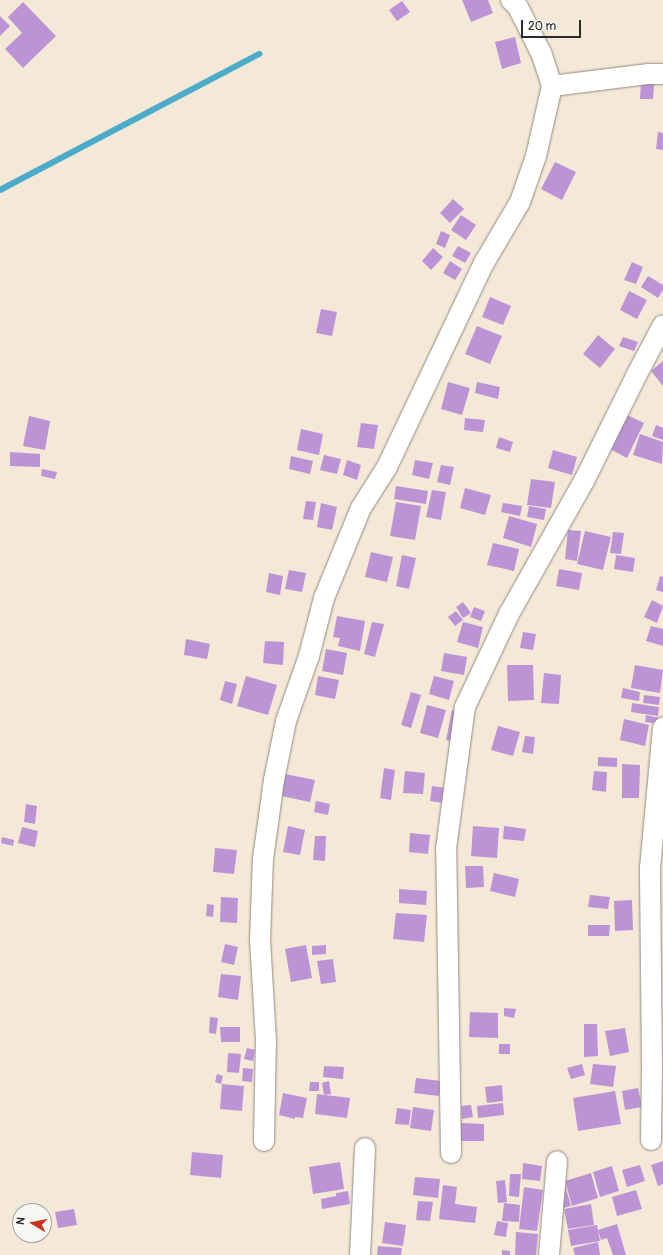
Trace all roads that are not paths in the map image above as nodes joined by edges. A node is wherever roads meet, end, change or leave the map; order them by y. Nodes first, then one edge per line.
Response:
1 (511, 0) edge
2 (663, 74) edge
3 (552, 86) junction
4 (663, 326) edge
5 (663, 728) edge
6 (651, 1140) dead end
7 (264, 1141) dead end
8 (365, 1148) dead end
9 (451, 1153) dead end
10 (557, 1161) dead end
11 (360, 1255) edge
12 (549, 1255) edge

1 - 3 street
2 - 3 street
3 - 7 street
4 - 9 street
5 - 6 street
8 - 11 street
10 - 12 street

